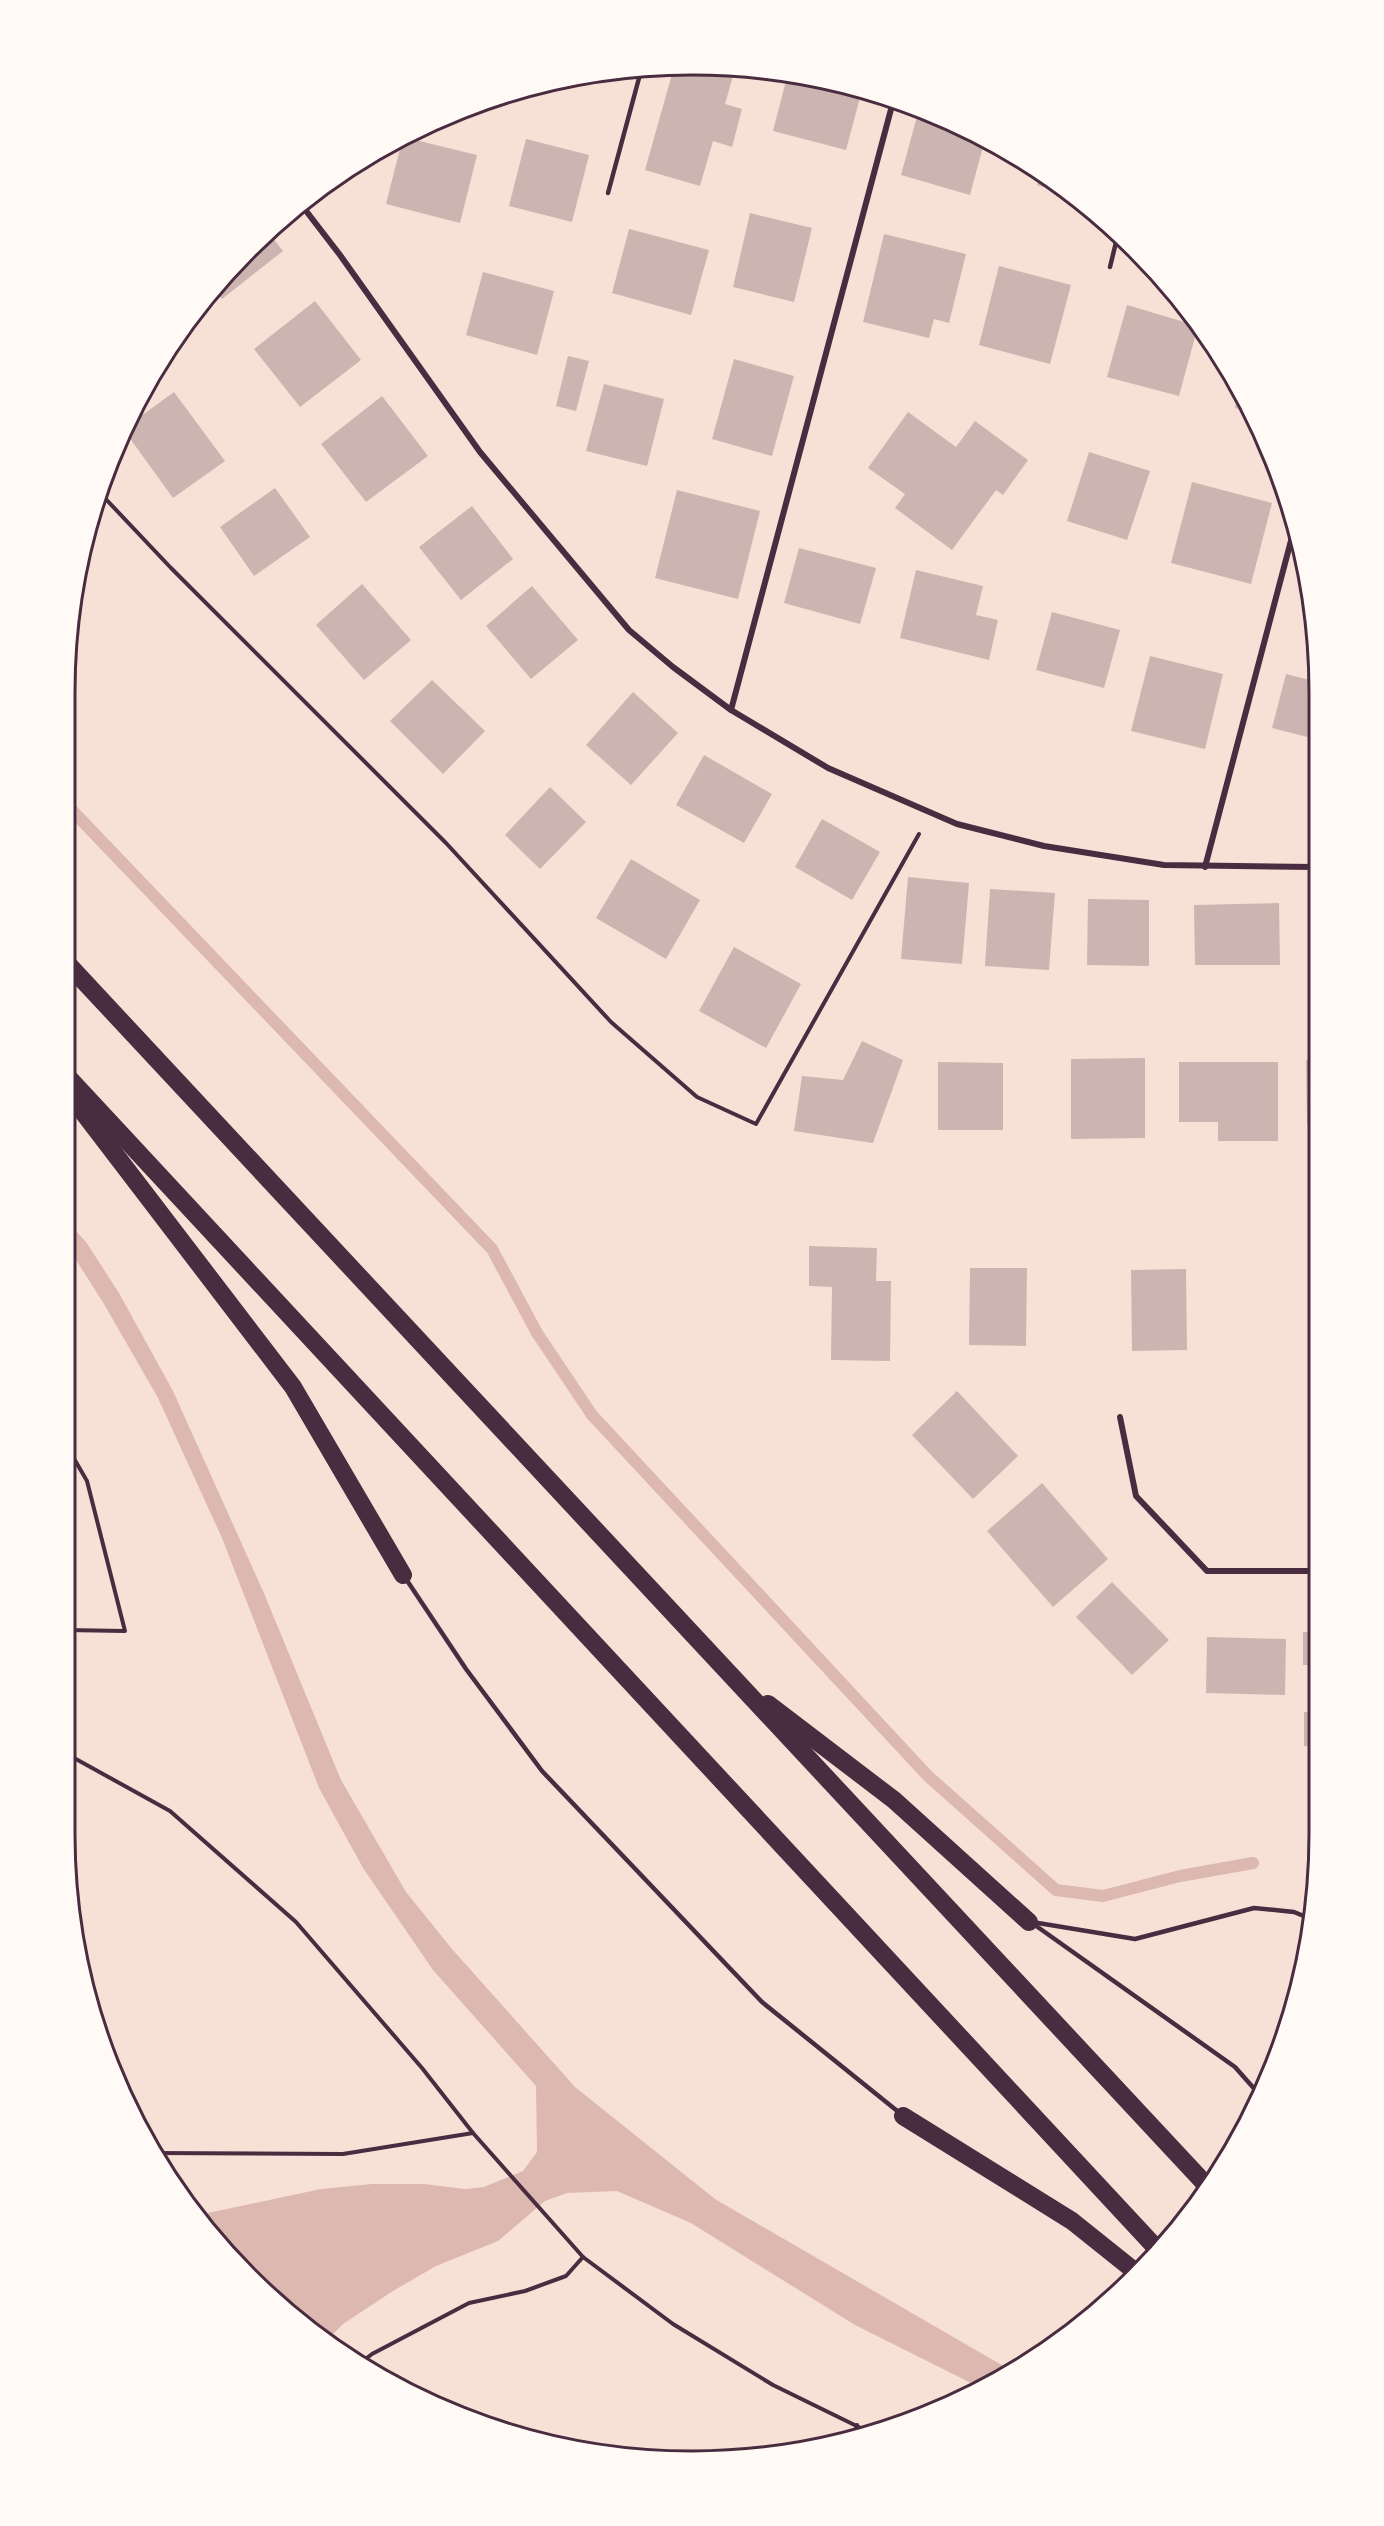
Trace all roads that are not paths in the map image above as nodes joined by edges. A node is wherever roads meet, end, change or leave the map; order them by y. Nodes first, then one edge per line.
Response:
1 (639, 77) edge
2 (891, 108) edge
3 (608, 193) dead end
4 (306, 211) edge
5 (1116, 244) edge
6 (1110, 267) dead end
7 (1290, 543) edge
8 (731, 710) junction
9 (1205, 867) junction
10 (1309, 867) edge
11 (75, 971) edge
12 (75, 1085) edge
13 (75, 1102) edge
14 (1120, 1418) dead end
15 (1309, 1571) edge
16 (403, 1575) joint
17 (727, 1672) junction
18 (1304, 1916) edge
19 (1029, 1922) junction
20 (1254, 2088) edge
21 (903, 2116) joint
22 (1202, 2181) edge
23 (1153, 2244) edge
24 (1130, 2268) edge

1 - 3 lane
2 - 8 street
4 - 8 street
5 - 6 lane
7 - 9 street
8 - 9 street
9 - 10 street
11 - 17 highway
12 - 23 highway
13 - 16 highway
14 - 15 street
16 - 21 lane
17 - 19 highway
17 - 22 highway
18 - 19 lane
19 - 20 lane
21 - 24 highway

